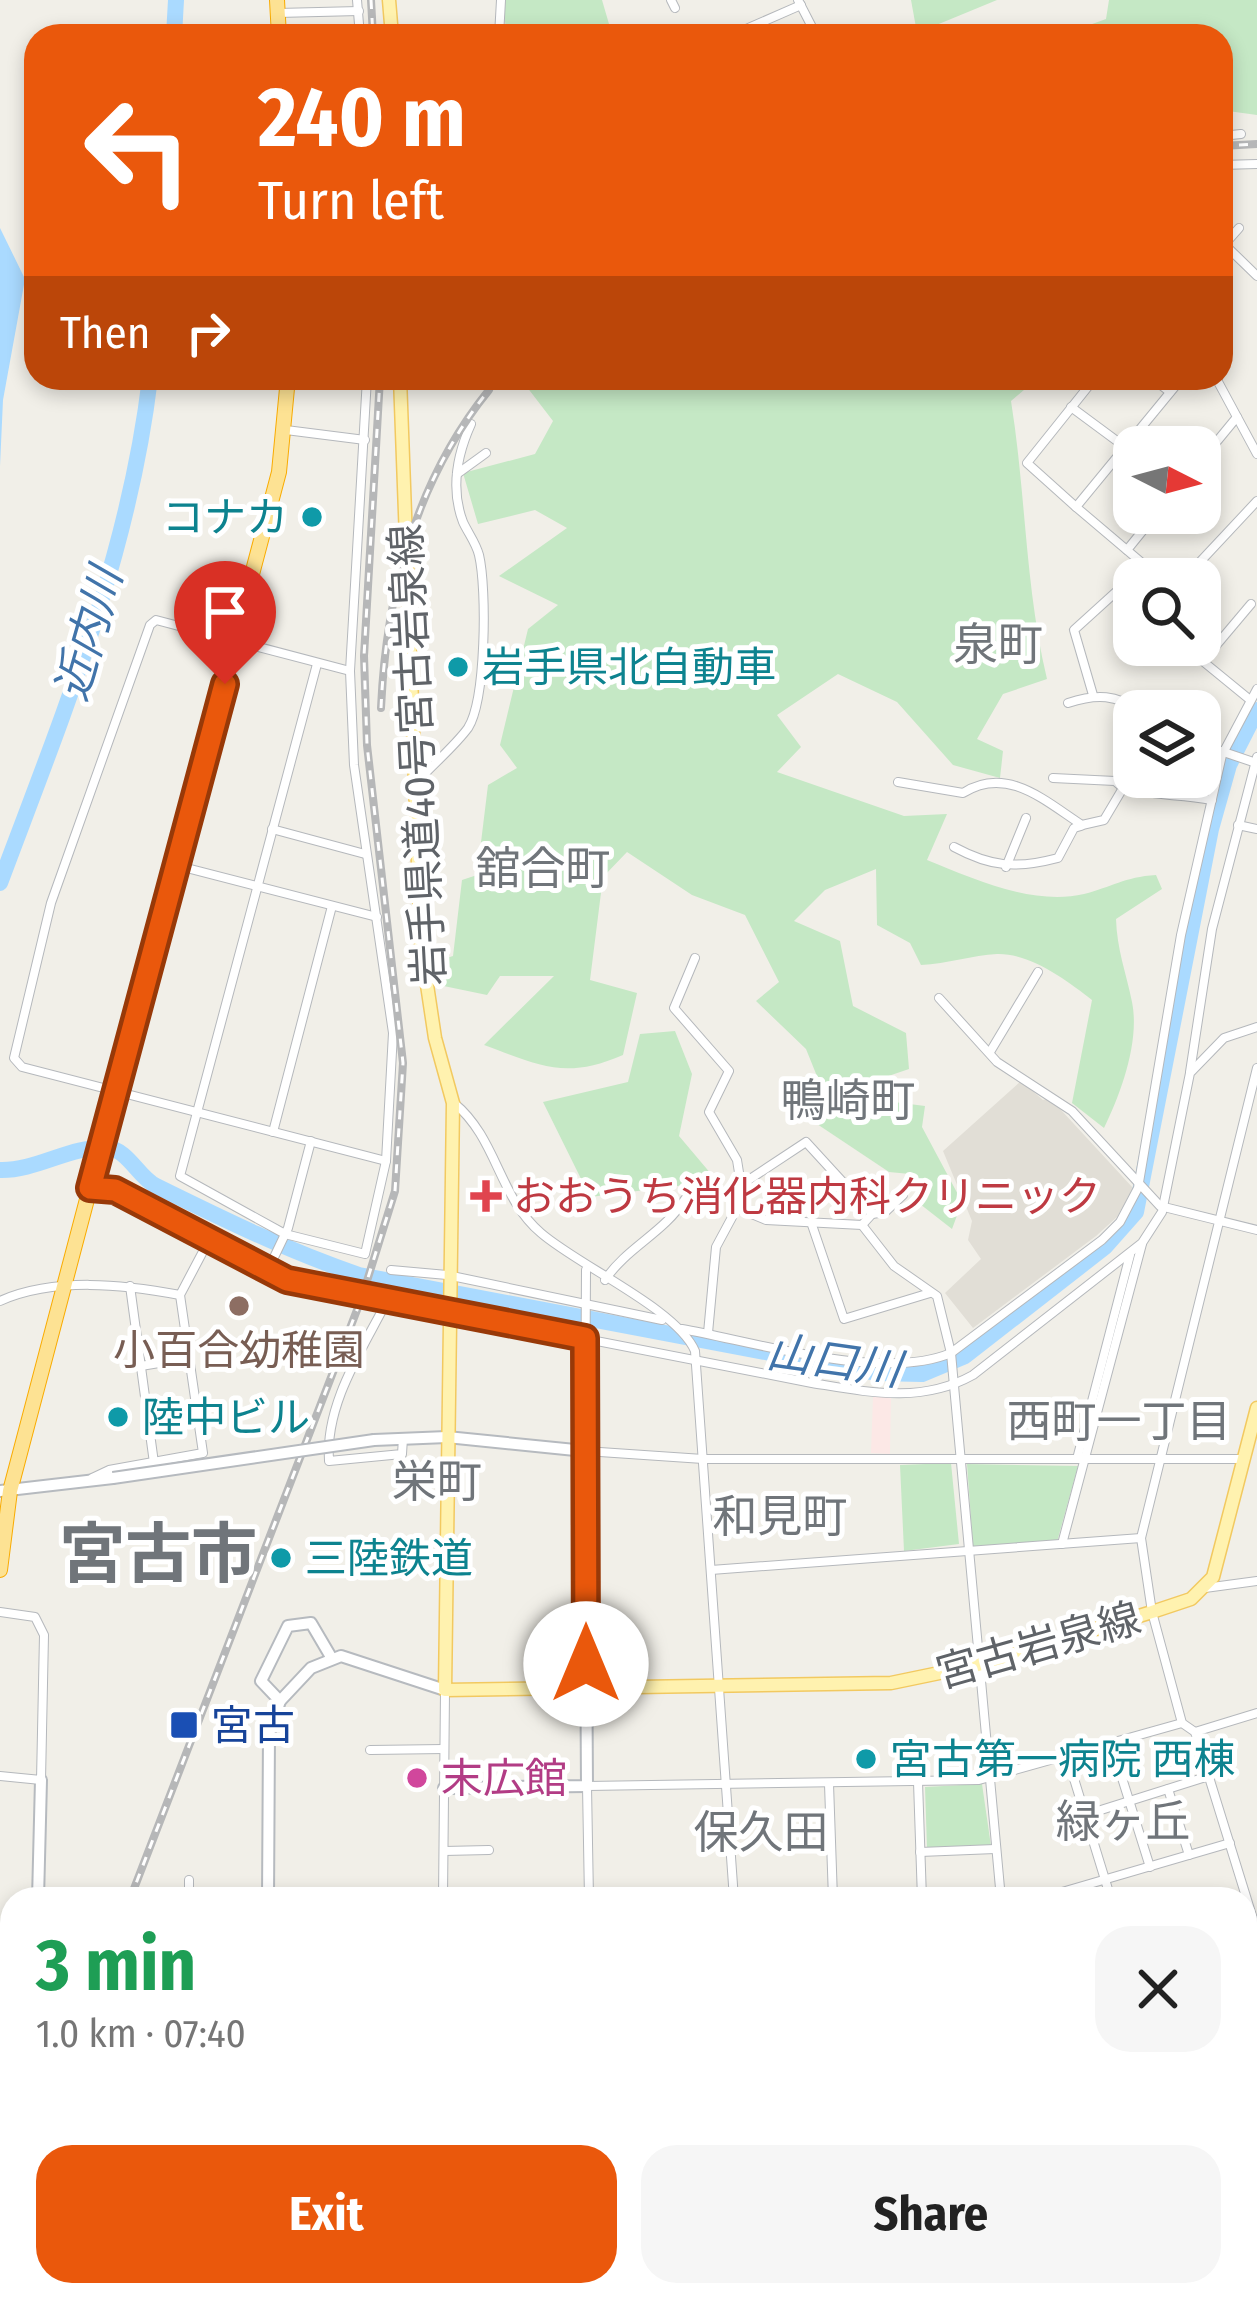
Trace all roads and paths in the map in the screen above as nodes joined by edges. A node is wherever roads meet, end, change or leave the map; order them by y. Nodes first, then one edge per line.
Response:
1 (799, 3) edge
2 (358, 5) edge
3 (278, 6) edge
4 (755, 24) edge
5 (1241, 134) dead end
6 (1233, 135) edge
7 (1239, 228) dead end
8 (1233, 234) edge
9 (288, 390) edge
10 (367, 390) edge
11 (400, 390) edge
12 (1086, 390) edge
13 (1167, 390) edge
14 (1223, 390) edge
15 (1170, 392) joint
16 (1071, 407) junction
17 (1238, 416) junction
18 (471, 424) dead end
19 (1142, 426) edge
20 (286, 430) junction
21 (1221, 437) edge
22 (1113, 438) edge
23 (365, 440) junction
24 (486, 453) dead end
25 (1257, 454) edge
26 (1113, 462) edge
27 (456, 475) junction
28 (1257, 501) edge
29 (1076, 507) junction
30 (1139, 534) edge
31 (1126, 550) junction
32 (1136, 558) edge
33 (1204, 558) edge
34 (1113, 595) edge
35 (1251, 604) dead end
36 (237, 639) junction
37 (1221, 640) edge
38 (316, 664) junction
39 (1209, 666) edge
40 (350, 671) junction
41 (1257, 689) edge
42 (1093, 694) junction
43 (1113, 697) edge
44 (1249, 699) junction
45 (1068, 703) dead end
46 (1221, 753) edge
47 (1225, 755) junction
48 (1255, 761) edge
49 (1053, 778) dead end
50 (898, 782) dead end
51 (1113, 782) edge
52 (416, 783) junction
53 (1117, 798) edge
54 (1202, 798) edge
55 (1212, 800) junction
56 (1026, 818) dead end
57 (1082, 825) junction
58 (1238, 825) junction
59 (272, 829) junction
60 (1257, 830) edge
61 (953, 847) dead end
62 (365, 854) junction
63 (175, 865) junction
64 (1006, 867) junction
65 (257, 886) junction
66 (332, 906) junction
67 (376, 917) junction
68 (695, 958) dead end
69 (1038, 972) dead end
70 (939, 998) dead end
71 (1257, 1027) edge
72 (990, 1052) junction
73 (1257, 1068) edge
74 (1190, 1073) junction
75 (117, 1090) junction
76 (453, 1102) junction
77 (197, 1112) junction
78 (273, 1132) junction
79 (310, 1141) junction
80 (386, 1161) junction
81 (741, 1185) junction
82 (90, 1188) junction
83 (1138, 1188) junction
84 (903, 1195) dead end
85 (685, 1199) dead end
86 (1162, 1206) junction
87 (736, 1208) junction
88 (872, 1214) junction
89 (1220, 1221) junction
90 (811, 1222) junction
91 (862, 1225) junction
92 (1257, 1230) edge
93 (283, 1238) junction
94 (208, 1242) junction
95 (1142, 1243) junction
96 (1131, 1254) junction
97 (586, 1268) junction
98 (391, 1270) dead end
99 (267, 1271) junction
100 (447, 1279) junction
101 (605, 1280) junction
102 (130, 1286) junction
103 (66, 1287) junction
104 (932, 1292) junction
105 (180, 1295) junction
106 (0, 1301) edge
107 (387, 1301) junction
108 (446, 1307) junction
109 (586, 1310) junction
110 (670, 1322) junction
111 (685, 1332) junction
112 (707, 1334) junction
113 (585, 1335) junction
114 (951, 1352) junction
115 (695, 1355) junction
116 (189, 1358) junction
117 (141, 1366) junction
118 (952, 1384) junction
119 (1257, 1408) edge
120 (447, 1437) junction
121 (403, 1438) junction
122 (585, 1451) junction
123 (958, 1457) junction
124 (703, 1459) junction
125 (1081, 1459) junction
126 (1163, 1459) junction
127 (1245, 1459) junction
128 (154, 1462) junction
129 (82, 1483) junction
130 (5, 1491) edge
131 (1141, 1538) junction
132 (1062, 1544) junction
133 (968, 1551) junction
134 (0, 1570) edge
135 (711, 1570) junction
136 (1257, 1581) edge
137 (1205, 1588) junction
138 (0, 1612) edge
139 (1152, 1612) junction
140 (331, 1657) junction
141 (978, 1665) junction
142 (586, 1688) junction
143 (719, 1688) junction
144 (445, 1690) junction
145 (280, 1701) junction
146 (1257, 1713) edge
147 (1182, 1723) junction
148 (1195, 1732) junction
149 (1111, 1743) junction
150 (370, 1750) dead end
151 (444, 1750) junction
152 (1066, 1756) junction
153 (0, 1776) edge
154 (1209, 1776) junction
155 (988, 1778) junction
156 (41, 1780) junction
157 (917, 1782) junction
158 (829, 1784) junction
159 (587, 1786) junction
160 (726, 1786) junction
161 (444, 1788) junction
162 (1168, 1789) junction
163 (1129, 1802) junction
164 (1085, 1815) junction
165 (1230, 1843) junction
166 (995, 1849) junction
167 (489, 1850) dead end
168 (444, 1851) junction
169 (920, 1852) junction
170 (1189, 1855) junction
171 (1150, 1867) junction
172 (189, 1880) dead end
173 (1106, 1881) junction
174 (38, 1887) edge
175 (189, 1887) edge
176 (268, 1887) edge
177 (443, 1887) edge
178 (589, 1887) edge
179 (733, 1887) edge
180 (833, 1887) edge
181 (921, 1887) edge
182 (1000, 1887) edge
183 (1083, 1887) edge
184 (1108, 1887) edge
185 (1243, 1887) edge
186 (270, 2307) edge
187 (301, 2307) edge

1 - 4 street
2 - 3 street
5 - 6 street
7 - 8 street
9 - 20 highway
10 - 23 street
11 - 52 main road, 岩手県道40号宮古岩泉線
12 - 16 street
13 - 15 street
14 - 17 street
15 - 19 street
16 - 22 street
16 - 29 street
17 - 21 street
17 - 25 street
18 - 27 street
20 - 23 street
20 - 36 highway
23 - 40 street
24 - 27 street
26 - 29 street
27 - 52 street
28 - 33 street
29 - 31 street
30 - 31 street
31 - 32 street
34 - 42 street
35 - 37 street
36 - 38 street
36 - 63 highway
36 - 75 street
38 - 40 street
38 - 59 street
39 - 44 street
40 - 62 street
41 - 44 street
42 - 43 street
42 - 45 street
44 - 47 street
46 - 47 street
47 - 48 street
47 - 55 street
48 - 58 street
49 - 51 street
50 - 57 street
52 - 76 main road, 岩手県道40号宮古岩泉線
53 - 57 street
54 - 55 street
55 - 83 street
56 - 64 street
57 - 64 street
58 - 60 street
58 - 74 street
59 - 62 street
59 - 65 street
61 - 64 street
62 - 67 street
63 - 65 street
63 - 75 highway
65 - 66 street
65 - 77 street
66 - 67 street
66 - 78 street
67 - 80 street
68 - 81 street
69 - 72 street
70 - 72 street
71 - 74 street
72 - 83 street
73 - 89 street
74 - 86 street
75 - 77 street
75 - 82 highway
76 - 97 street
76 - 100 main road, 岩手県道40号宮古岩泉線
77 - 78 street
77 - 93 street
78 - 79 street
79 - 80 street
79 - 93 street
80 - 93 street
81 - 87 street
81 - 88 street
82 - 94 street
82 - 103 highway
83 - 86 street
83 - 114 street
84 - 88 street
85 - 101 street
86 - 89 street
86 - 95 street
87 - 90 street
87 - 112 street
88 - 91 street
89 - 92 street
89 - 126 street
90 - 91 street
90 - 104 street
91 - 104 street
93 - 99 street
94 - 99 street
94 - 105 street
95 - 96 street
95 - 125 street
96 - 118 street
96 - 125 street
97 - 101 street
97 - 109 street
98 - 100 street
99 - 107 street
100 - 108 main road, 岩手県道40号宮古岩泉線
100 - 109 street
101 - 110 street
102 - 103 street
102 - 105 street
102 - 117 street
103 - 106 street
103 - 130 highway
104 - 114 street
105 - 116 street
107 - 108 street
107 - 121 street
108 - 113 street
108 - 120 main road, 岩手県道40号宮古岩泉線
109 - 110 street
109 - 113 street
110 - 111 street
111 - 112 street
111 - 115 street
112 - 114 street
113 - 115 street
113 - 122 street
114 - 118 street
115 - 118 street
115 - 124 street
116 - 117 street
116 - 128 street
117 - 128 street
118 - 123 street
119 - 127 main road
120 - 121 street
120 - 122 street
120 - 144 main road, 岩手県道40号宮古岩泉線
121 - 129 street, bridge
122 - 124 street
122 - 142 street
123 - 124 street
123 - 125 street
123 - 133 street
124 - 135 street
125 - 126 street
125 - 132 street
126 - 127 street
126 - 131 street
127 - 137 main road
128 - 129 street
129 - 130 street
130 - 134 highway
131 - 132 street
131 - 139 street
132 - 133 street
133 - 135 street
133 - 141 street
135 - 143 street
136 - 137 street
137 - 139 main road, 宮古岩泉線
138 - 156 street
139 - 141 main road, 宮古岩泉線
139 - 147 street
140 - 144 street
140 - 145 street
140 - 145 street
141 - 143 main road, 宮古岩泉線
141 - 155 street
142 - 143 main road, 宮古岩泉線
142 - 144 main road
142 - 159 street
143 - 160 street
144 - 151 street
145 - 176 street
146 - 148 street
147 - 148 street
147 - 149 street
148 - 154 street
149 - 152 street
149 - 163 street
150 - 151 street
151 - 161 street
152 - 155 street
152 - 164 street
153 - 156 street
154 - 162 street
154 - 165 street
155 - 157 street
155 - 166 street
156 - 174 street
157 - 158 street
157 - 169 street
158 - 160 street
158 - 180 street
159 - 160 street
159 - 161 street
159 - 178 street
160 - 179 street
161 - 168 street
162 - 163 street
162 - 170 street
163 - 164 street
163 - 171 street
164 - 173 street
165 - 170 street
165 - 185 street
166 - 169 street
166 - 182 street
167 - 168 street
168 - 177 street
169 - 181 street
170 - 171 street
171 - 173 street
172 - 175 street
173 - 183 street
173 - 184 street
186 - 187 street

